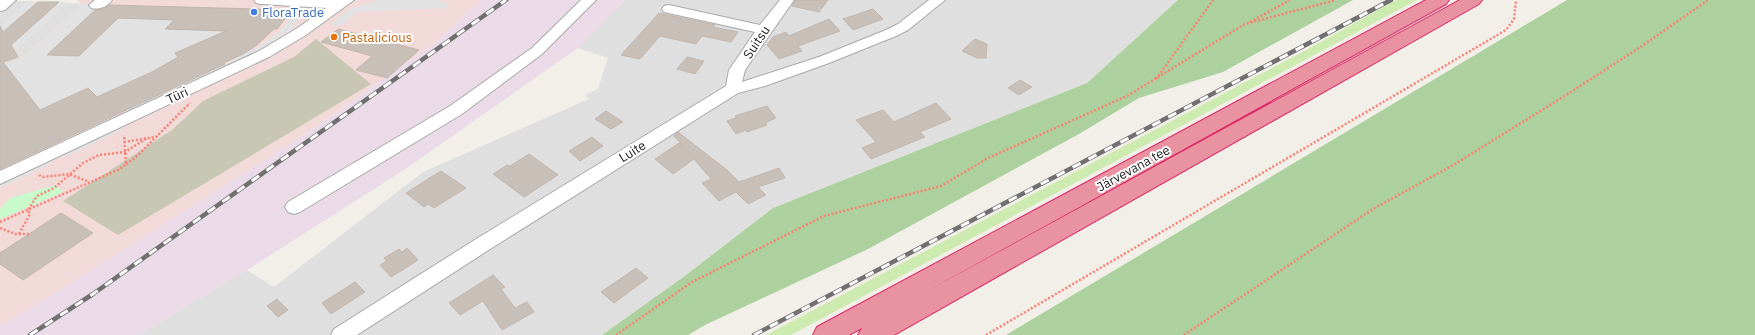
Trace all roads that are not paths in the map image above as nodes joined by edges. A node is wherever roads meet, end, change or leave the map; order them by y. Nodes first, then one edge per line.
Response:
1 (9, 0) edge
2 (261, 0) edge
3 (589, 0) edge
4 (787, 0) edge
5 (938, 0) edge
6 (1440, 0) edge
7 (1473, 0) edge
8 (344, 3) edge
9 (0, 7) edge
10 (669, 9) dead end
11 (764, 30) junction
12 (733, 88) junction
13 (0, 178) edge
14 (294, 208) dead end
15 (341, 335) edge
16 (826, 335) edge
17 (871, 335) edge

1 - 9 street
2 - 8 street
3 - 14 street
4 - 11 street, Suitsu
5 - 12 street, Luite
6 - 16 highway, Järvevana tee
7 - 17 highway, Järvevana tee
8 - 13 street, Türi
10 - 11 street
11 - 12 street, Suitsu
12 - 15 street, Luite

